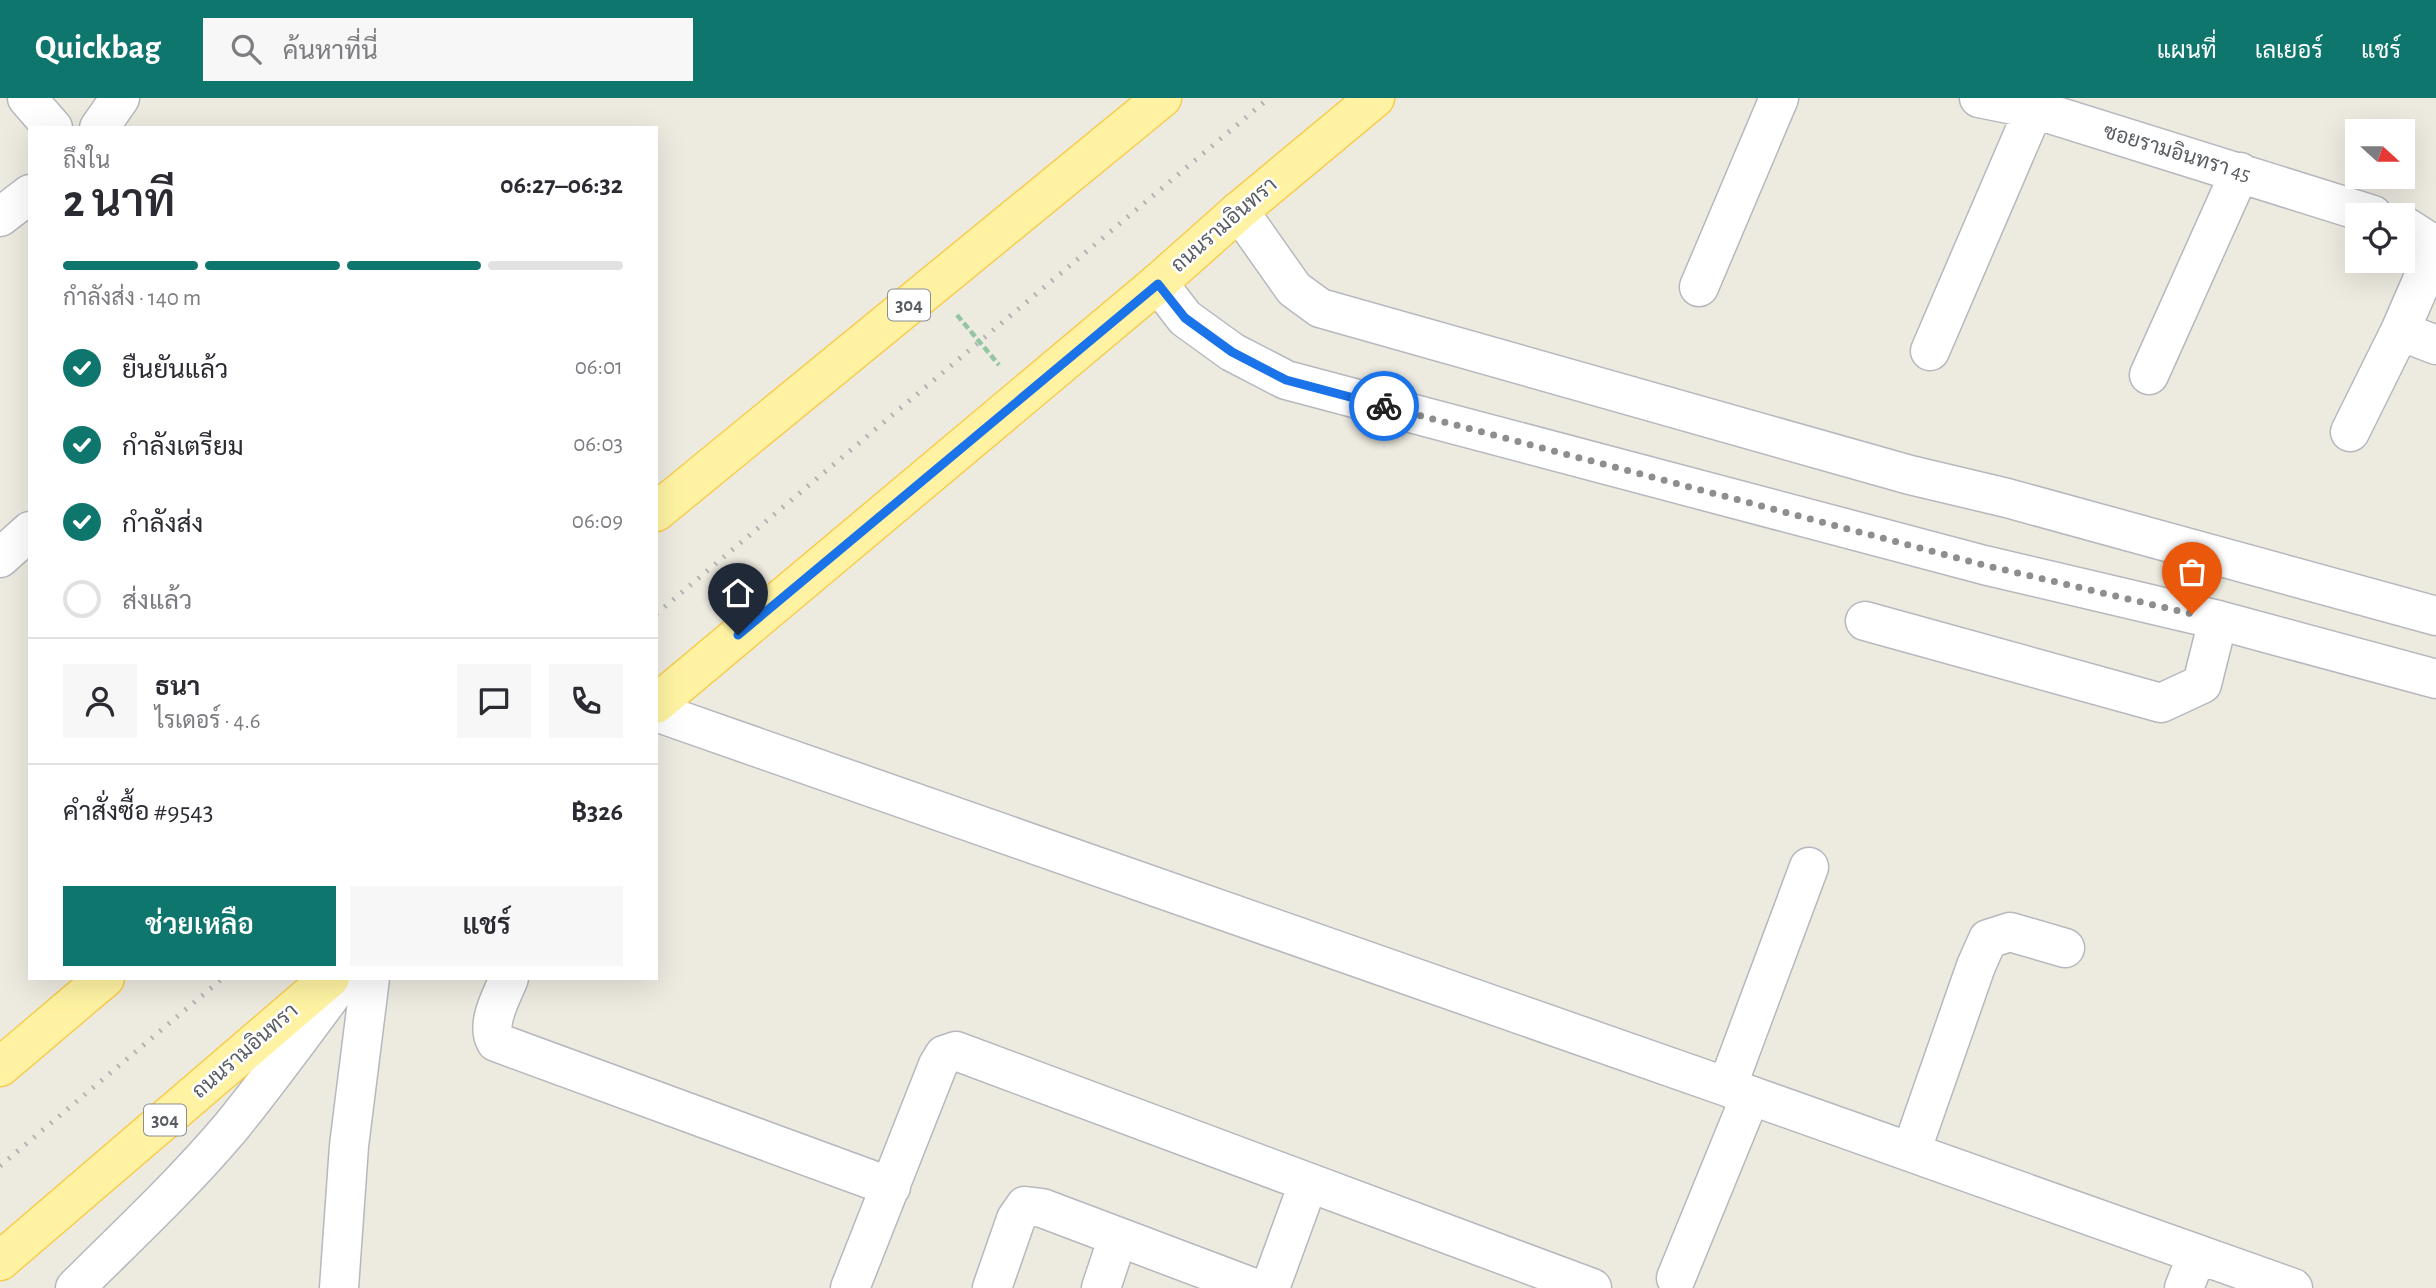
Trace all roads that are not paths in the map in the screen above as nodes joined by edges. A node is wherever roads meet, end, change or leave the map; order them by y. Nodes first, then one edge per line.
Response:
1 (27, 98) edge
2 (120, 98) edge
3 (1162, 98) edge
4 (1375, 98) edge
5 (1779, 98) edge
6 (1979, 98) edge
7 (2034, 109) junction
8 (51, 126) edge
9 (100, 126) edge
10 (2240, 172) junction
11 (28, 196) edge
12 (2345, 206) edge
13 (1239, 211) junction
14 (0, 217) edge
15 (2415, 233) edge
16 (1158, 284) junction
17 (1699, 288) dead end
18 (2400, 331) junction
19 (2436, 345) edge
20 (1930, 351) dead end
21 (2149, 375) dead end
22 (2350, 432) dead end
23 (658, 510) edge
24 (28, 533) edge
25 (0, 558) edge
26 (2436, 616) edge
27 (2218, 620) junction
28 (1865, 621) dead end
29 (2436, 679) edge
30 (658, 702) edge
31 (658, 713) edge
32 (1809, 867) dead end
33 (2065, 948) dead end
34 (103, 980) edge
35 (328, 980) edge
36 (343, 980) edge
37 (370, 980) edge
38 (508, 980) edge
39 (0, 1067) edge
40 (1739, 1092) junction
41 (1911, 1152) junction
42 (1308, 1184) junction
43 (891, 1187) junction
44 (1118, 1237) junction
45 (0, 1261) edge
46 (2191, 1271) edge
47 (1676, 1278) dead end
48 (75, 1288) edge
49 (339, 1288) edge
50 (850, 1288) edge
51 (992, 1288) edge
52 (1101, 1288) edge
53 (1254, 1288) edge
54 (1269, 1288) edge
55 (1592, 1288) edge
56 (2293, 1288) edge

1 - 8 street
2 - 9 street
3 - 23 main road, 304
4 - 13 main road, ถนนรามอินทรา
5 - 17 street
6 - 7 street, ซอยรามอินทรา 45
7 - 10 street, ซอยรามอินทรา 45
7 - 20 street
10 - 12 street, ซอยรามอินทรา 45
10 - 21 street
11 - 14 street
13 - 16 main road, ถนนรามอินทรา
13 - 26 street
15 - 18 street
16 - 27 street
16 - 30 main road, ถนนรามอินทรา
18 - 19 street
18 - 22 street
24 - 25 street
27 - 28 street
27 - 29 street
31 - 40 street
32 - 40 street
33 - 41 street
34 - 39 main road
35 - 45 main road, ถนนรามอินทรา / 304
36 - 48 street
37 - 49 street
38 - 43 street
40 - 41 street
40 - 47 street
41 - 46 street
42 - 43 street
42 - 54 street
42 - 55 street
43 - 50 street
44 - 51 street
44 - 52 street
44 - 53 street
46 - 56 street

